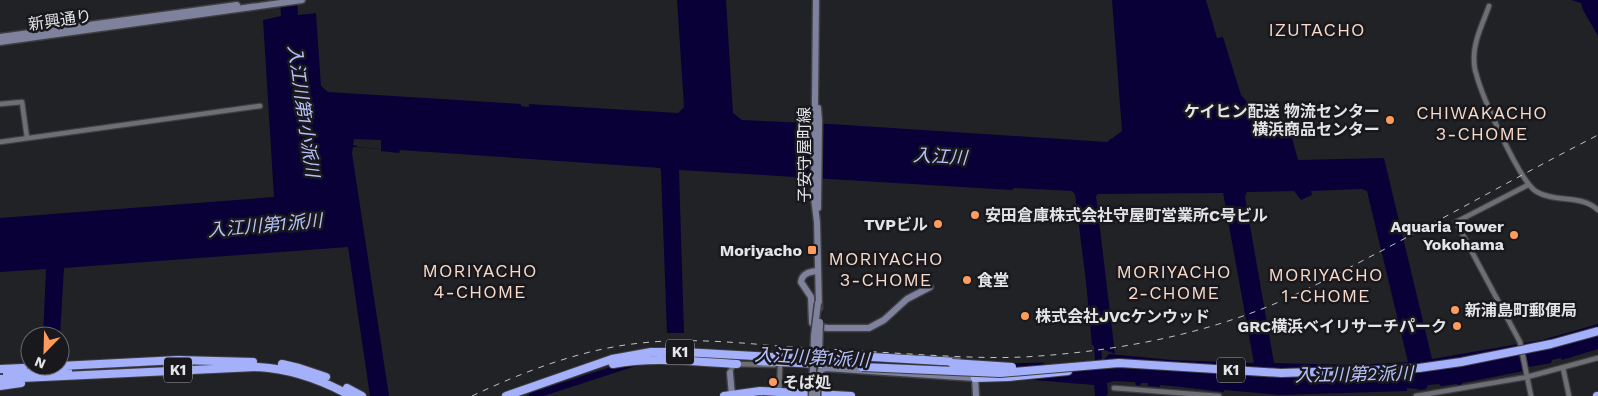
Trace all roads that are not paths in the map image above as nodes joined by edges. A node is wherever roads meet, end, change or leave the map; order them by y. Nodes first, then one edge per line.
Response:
1 (271, 0) edge
2 (300, 0) edge
3 (816, 0) edge
4 (1489, 6) dead end
5 (0, 37) edge
6 (0, 42) edge
7 (0, 104) edge
8 (260, 106) dead end
9 (27, 138) junction
10 (0, 142) edge
11 (1528, 185) junction
12 (1598, 210) edge
13 (817, 272) junction
14 (930, 287) dead end
15 (1598, 326) edge
16 (1598, 331) edge
17 (662, 351) junction
18 (795, 358) junction
19 (1598, 358) edge
20 (248, 361) junction
21 (817, 362) junction
22 (719, 363) junction
23 (1119, 363) junction
24 (613, 364) junction
25 (737, 364) junction
26 (70, 365) edge
27 (1012, 367) junction
28 (0, 368) edge
29 (20, 368) edge
30 (210, 368) junction
31 (780, 368) dead end
32 (1563, 368) junction
33 (730, 373) junction
34 (0, 376) edge
35 (1527, 377) junction
36 (978, 378) junction
37 (0, 386) edge
38 (1114, 388) dead end
39 (779, 394) edge
40 (1169, 394) edge
41 (1175, 394) edge
42 (729, 395) edge
43 (351, 396) edge
44 (362, 396) edge
45 (506, 396) edge
46 (520, 396) edge
47 (812, 396) edge
48 (817, 396) edge
49 (851, 396) edge
50 (976, 396) edge
51 (1219, 396) edge
52 (1416, 396) edge
53 (1531, 396) edge
54 (1569, 396) edge

1 - 5 street, 新興通り
2 - 6 street, 新興通り
3 - 13 street, 子安守屋町線
4 - 11 street
7 - 9 street
8 - 9 street
9 - 10 street
11 - 12 street
11 - 35 street
13 - 14 street
13 - 21 street, 子安守屋町線, bridge
15 - 27 highway, K1
16 - 23 highway, K1, bridge
17 - 18 highway, K1
17 - 21 highway
17 - 45 highway, K1
18 - 27 highway, K1, bridge
18 - 36 highway, bridge
19 - 32 street
20 - 26 highway, K1
20 - 34 highway
20 - 44 highway, K1
21 - 25 street, bridge
21 - 27 highway, bridge
21 - 36 street, bridge
21 - 47 street, 子安守屋町線, bridge
21 - 48 street, bridge
22 - 24 highway
22 - 25 highway
22 - 33 highway
23 - 24 highway, K1, bridge
23 - 36 highway, bridge
24 - 46 highway, K1
25 - 33 street
28 - 29 highway
30 - 34 highway, K1
30 - 37 highway
30 - 43 highway, K1
31 - 39 street
32 - 35 street
32 - 54 street
33 - 42 street
35 - 52 street
35 - 53 street
36 - 50 street
38 - 40 street
39 - 42 highway
39 - 49 highway
40 - 41 street
41 - 51 street

